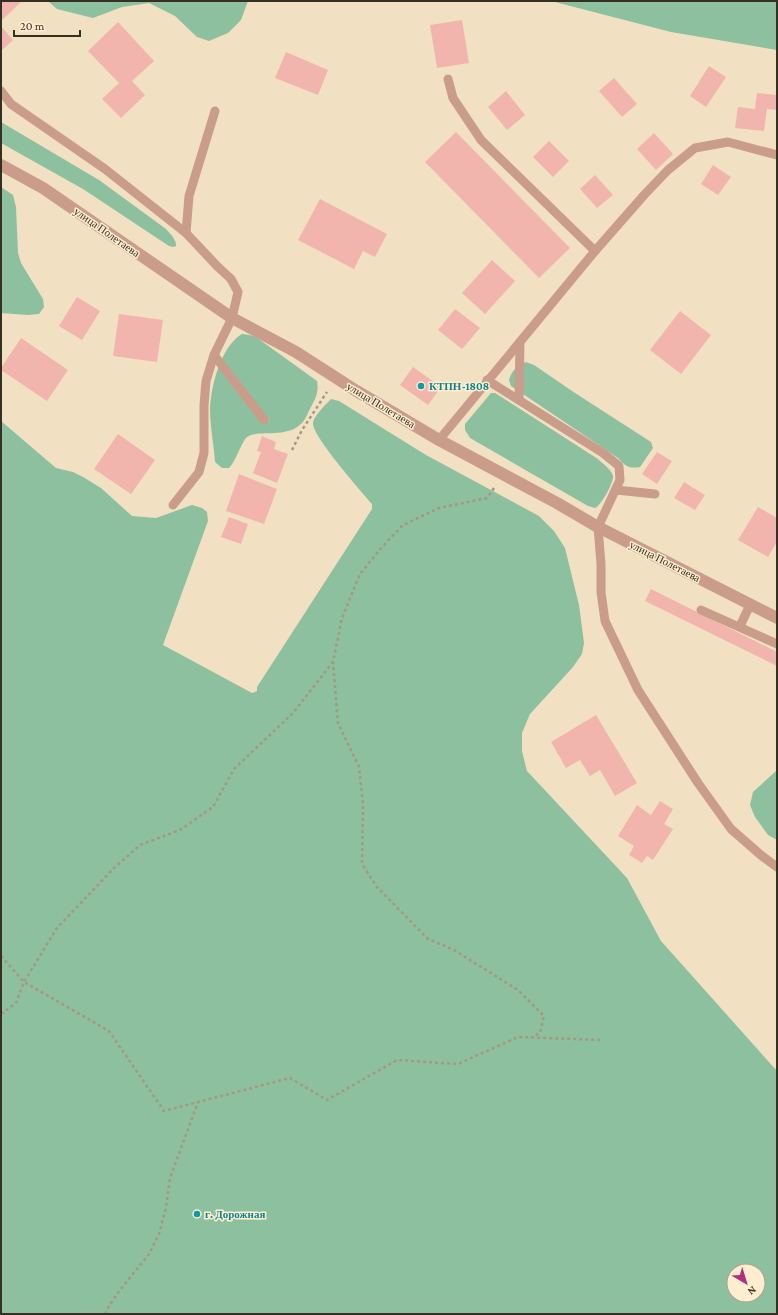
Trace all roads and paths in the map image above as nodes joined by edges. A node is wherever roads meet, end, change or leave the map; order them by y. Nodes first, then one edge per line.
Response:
1 (448, 79) dead end
2 (1, 92) edge
3 (215, 111) dead end
4 (777, 155) edge
5 (1, 165) edge
6 (186, 233) junction
7 (595, 251) junction
8 (232, 318) junction
9 (520, 342) junction
10 (214, 355) junction
11 (487, 380) junction
12 (327, 392) dead end
13 (519, 400) junction
14 (264, 420) dead end
15 (439, 440) junction
16 (292, 450) dead end
17 (504, 474) junction
18 (616, 490) junction
19 (655, 494) dead end
20 (173, 505) dead end
21 (598, 526) junction
22 (750, 605) junction
23 (701, 610) dead end
24 (777, 618) edge
25 (740, 626) junction
26 (777, 644) edge
27 (333, 662) junction
28 (777, 867) edge
29 (1, 956) edge
30 (24, 982) junction
31 (1, 1014) edge
32 (532, 1038) junction
33 (602, 1040) dead end
34 (198, 1102) junction
35 (105, 1314) edge

1 - 7 lane
2 - 6 lane
3 - 6 lane
4 - 7 lane
5 - 8 street, улица Полетаева
6 - 8 lane
7 - 9 lane
8 - 10 lane
8 - 15 street, улица Полетаева
9 - 11 lane
9 - 13 lane
10 - 14 lane
10 - 20 lane
11 - 13 lane
11 - 15 lane
12 - 16 path
13 - 18 lane
15 - 17 street, улица Полетаева
17 - 21 street, улица Полетаева
17 - 27 path
18 - 19 lane
18 - 21 lane
21 - 22 street, улица Полетаева
21 - 28 lane
22 - 24 street, улица Полетаева
22 - 25 lane
23 - 25 lane
25 - 26 lane
27 - 30 path
27 - 32 path
29 - 30 path
30 - 31 path
30 - 34 path
32 - 33 path
32 - 34 path
34 - 35 path

